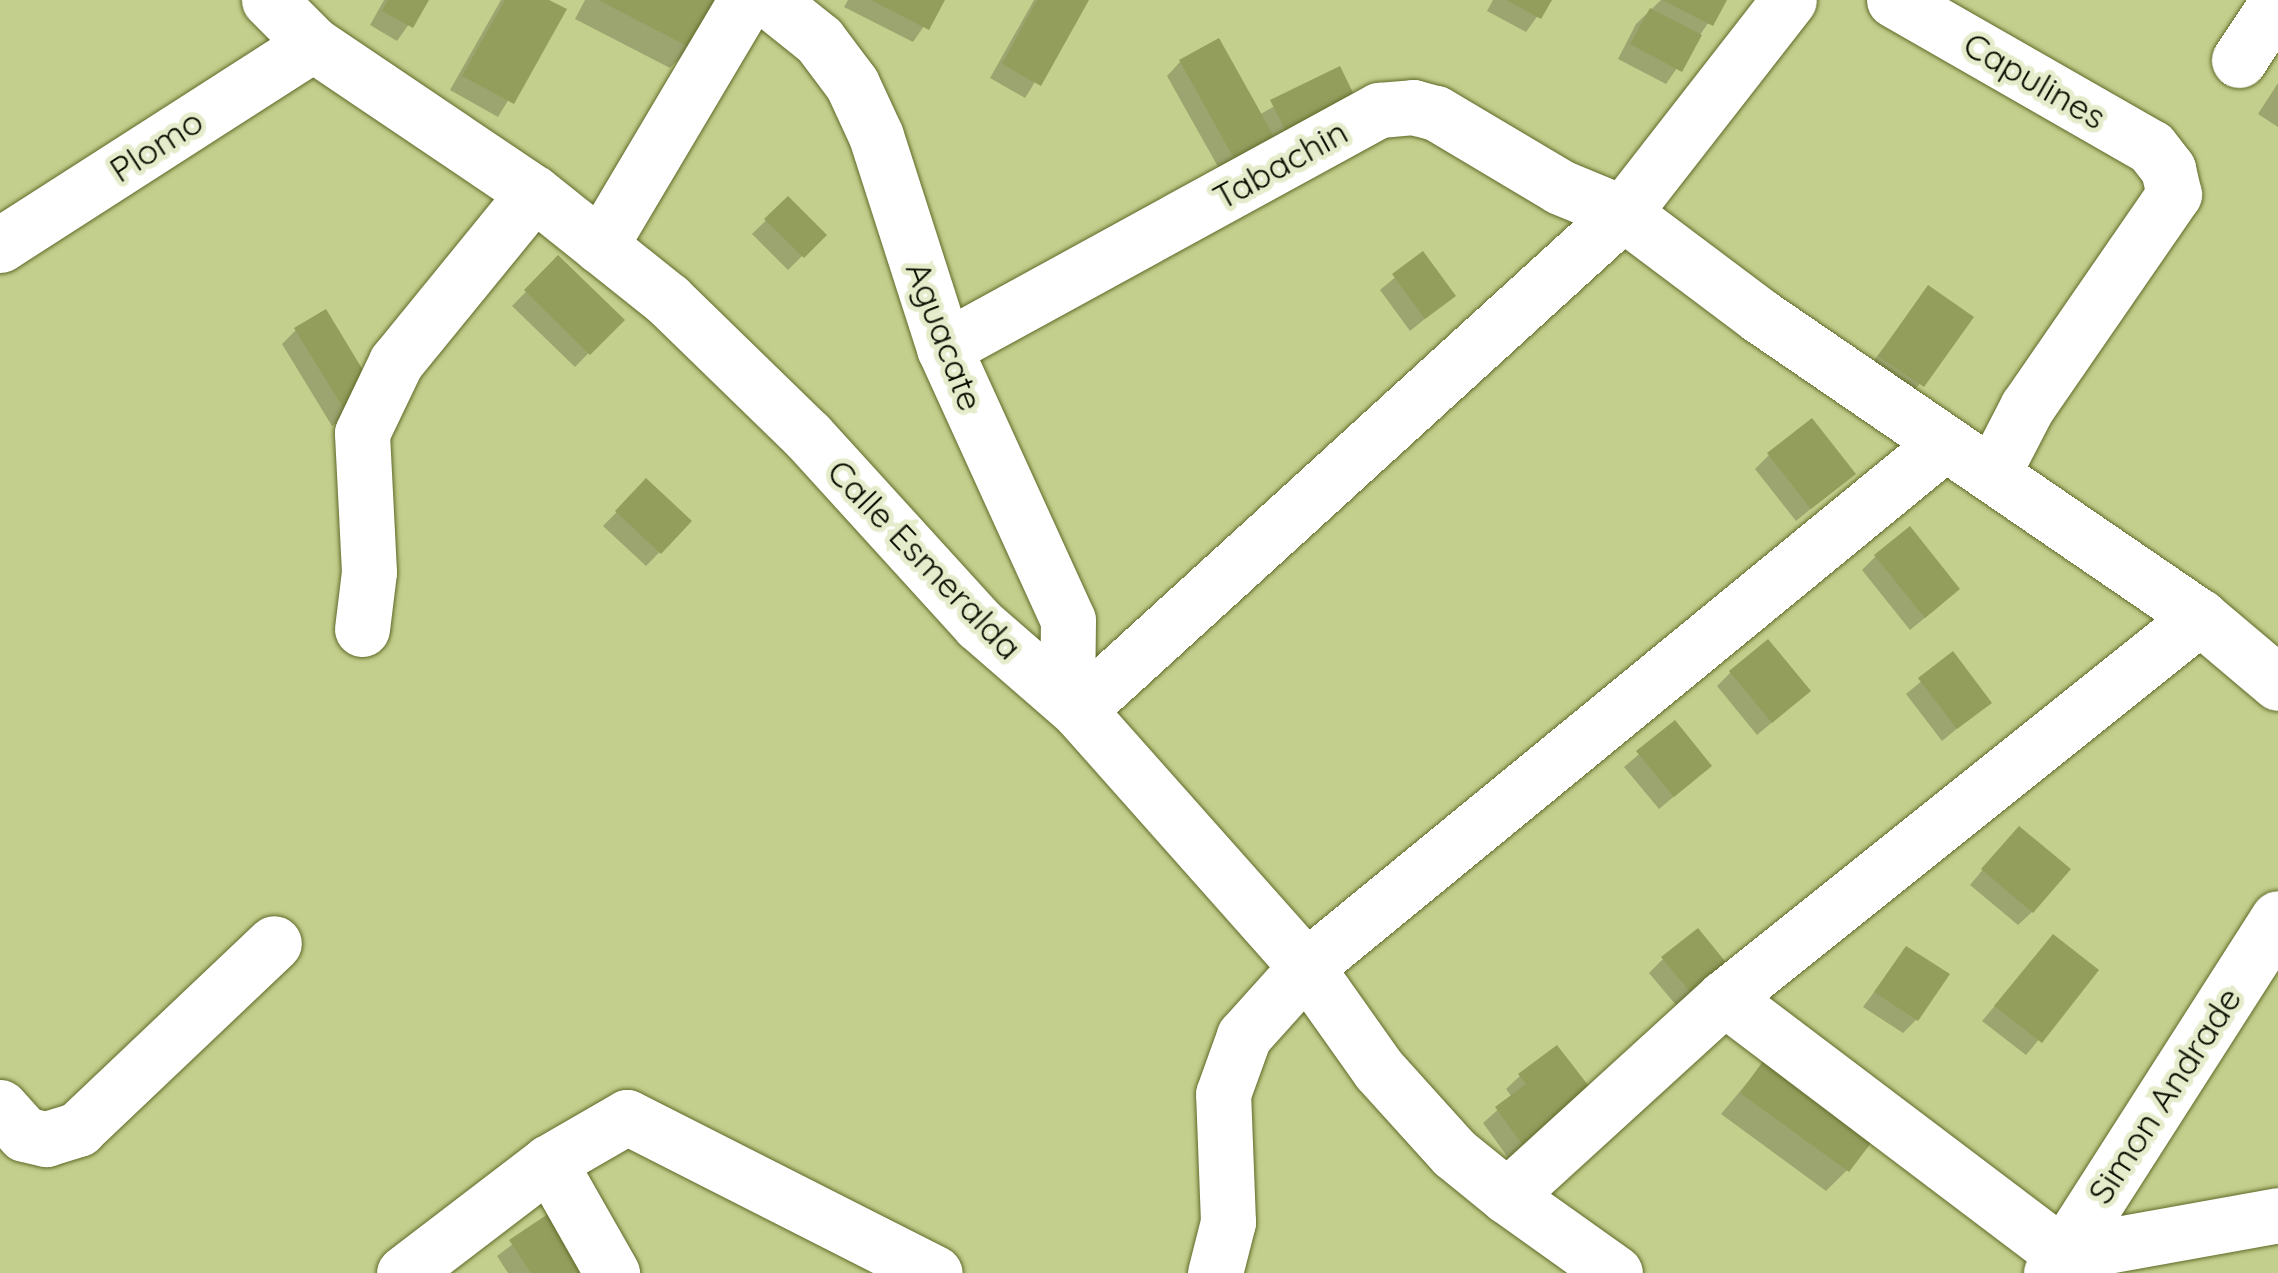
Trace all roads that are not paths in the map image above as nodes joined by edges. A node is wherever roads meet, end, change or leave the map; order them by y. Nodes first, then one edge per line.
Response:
1 (268, 0) edge
2 (746, 0) edge
3 (769, 0) edge
4 (1789, 0) edge
5 (1894, 0) edge
6 (2278, 1) edge
7 (313, 44) junction
8 (2239, 60) dead end
9 (534, 193) junction
10 (1623, 212) junction
11 (0, 245) edge
12 (600, 246) junction
13 (944, 348) junction
14 (1945, 443) junction
15 (1994, 473) junction
16 (2200, 617) junction
17 (362, 628) dead end
18 (2278, 683) edge
19 (1073, 704) junction
20 (2278, 918) edge
21 (274, 943) dead end
22 (1306, 967) junction
23 (1724, 998) junction
24 (0, 1107) edge
25 (548, 1162) junction
26 (1507, 1196) junction
27 (2278, 1215) edge
28 (2057, 1264) edge
29 (404, 1273) edge
30 (612, 1273) edge
31 (935, 1273) edge
32 (1215, 1273) edge
33 (1615, 1273) edge

1 - 7 street, Calle Esmeralda
2 - 12 street
3 - 13 street, Aguacate
4 - 10 street
5 - 15 street, Capulines
6 - 8 street
7 - 9 street, Calle Esmeralda
7 - 11 street, Plomo
9 - 12 street, Calle Esmeralda
9 - 17 street
10 - 13 street, Tabachin
10 - 14 street, Tabachin
10 - 19 street
12 - 19 street, Calle Esmeralda
13 - 19 street, Aguacate
14 - 15 street, Tabachin
14 - 22 street
15 - 16 street, Tabachin
16 - 18 street, Tabachin
16 - 23 street
19 - 22 street, Calle Esmeralda
20 - 28 street, Simon Andrade
21 - 24 street
22 - 26 street, Calle Esmeralda
22 - 32 street
23 - 26 street
23 - 28 street
25 - 29 street
25 - 30 street
25 - 31 street
26 - 33 street, Calle Esmeralda
27 - 28 street

